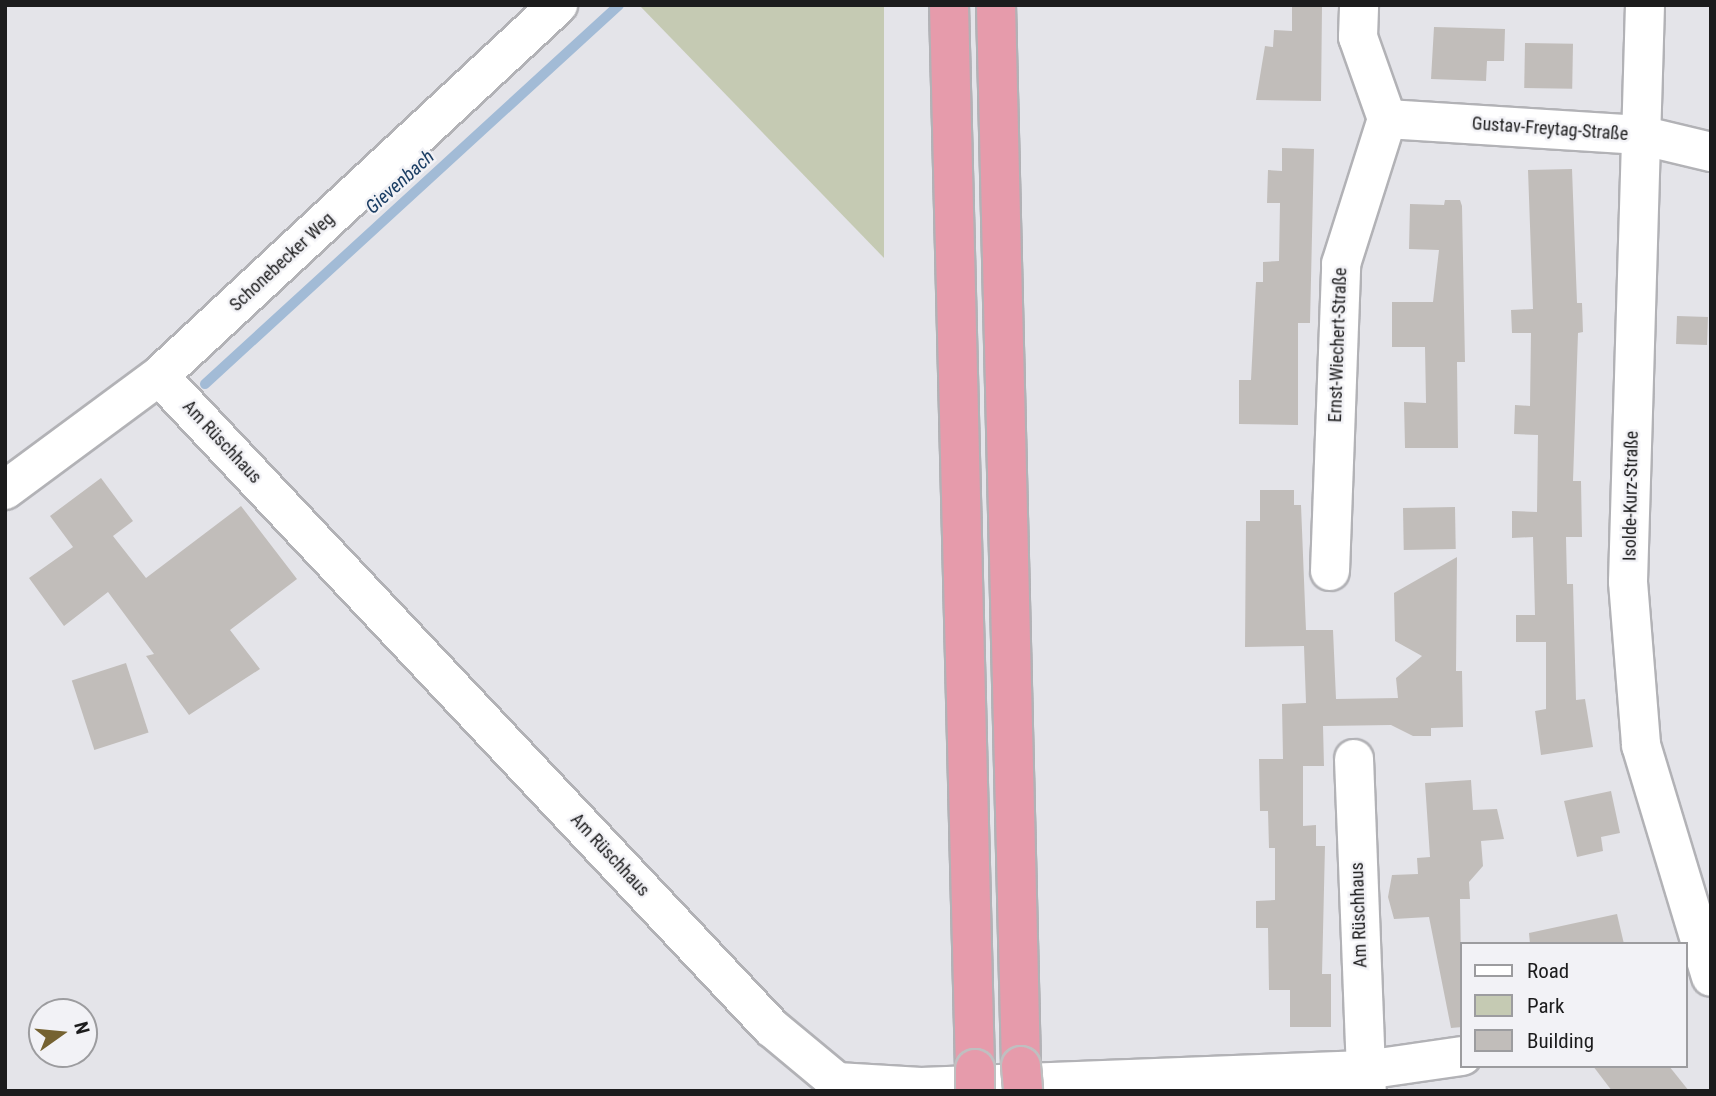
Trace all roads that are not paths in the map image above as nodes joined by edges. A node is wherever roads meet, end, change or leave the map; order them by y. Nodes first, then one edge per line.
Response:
1 (558, 5) edge
2 (949, 5) edge
3 (996, 5) edge
4 (1359, 5) edge
5 (1645, 5) edge
6 (1387, 119) junction
7 (1640, 135) junction
8 (1711, 152) edge
9 (159, 376) junction
10 (5, 490) edge
11 (1330, 571) dead end
12 (1354, 759) dead end
13 (1702, 914) edge
14 (1711, 979) edge
15 (1688, 990) edge
16 (1460, 1057) edge
17 (1022, 1078) edge
18 (975, 1080) edge
19 (1366, 1081) edge

1 - 9 street, Schonebecker Weg
2 - 18 highway
3 - 17 highway
4 - 6 street
5 - 7 street, Isolde-Kurz-Straße
6 - 7 street, Gustav-Freytag-Straße
6 - 11 street, Ernst-Wiechert-Straße
7 - 8 street, Gustav-Freytag-Straße
7 - 13 street, Isolde-Kurz-Straße
9 - 10 street
9 - 19 street, Am Rüschhaus
12 - 19 street, Am Rüschhaus
13 - 14 street, Isolde-Kurz-Straße
14 - 15 street
16 - 19 street, Am Rüschhaus

